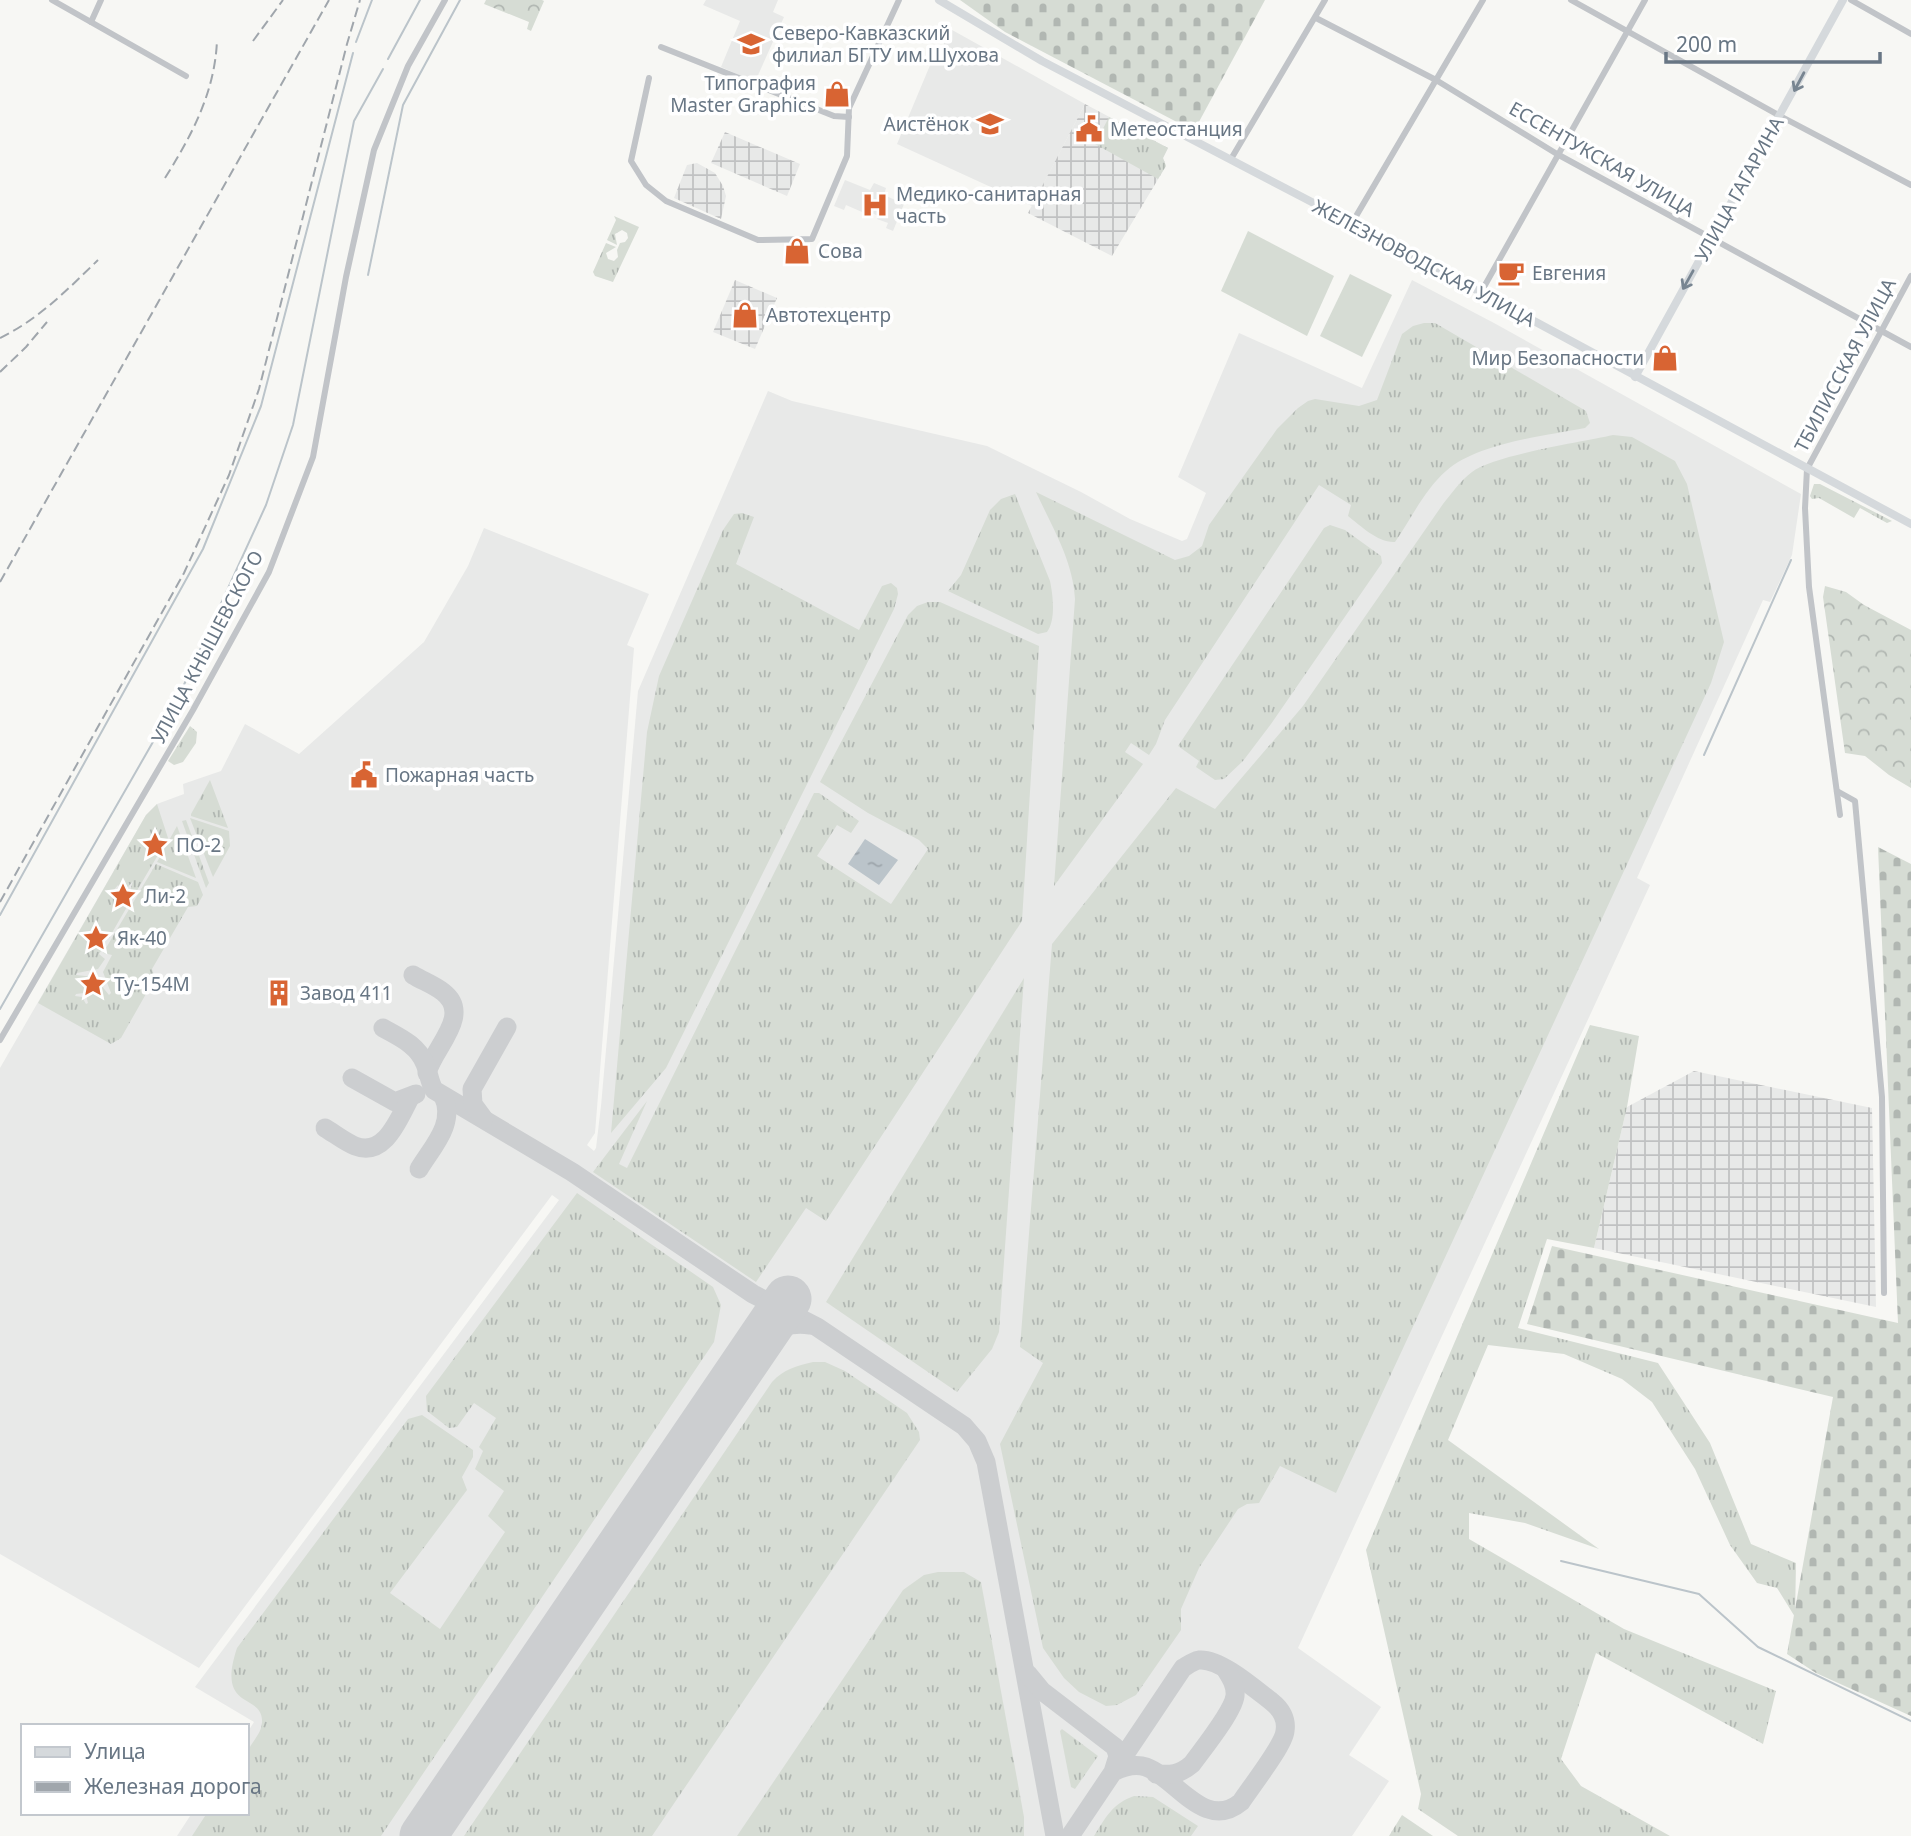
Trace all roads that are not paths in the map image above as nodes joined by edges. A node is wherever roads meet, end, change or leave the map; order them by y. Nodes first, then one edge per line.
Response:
1 (52, 0) edge
2 (102, 0) edge
3 (444, 0) edge
4 (899, 0) edge
5 (939, 0) edge
6 (1325, 0) edge
7 (1483, 0) edge
8 (1572, 0) edge
9 (1645, 0) edge
10 (1843, 0) edge
11 (1851, 0) edge
12 (1316, 18) junction
13 (91, 22) junction
14 (1627, 32) junction
15 (1911, 34) edge
16 (661, 47) dead end
17 (186, 76) dead end
18 (649, 78) dead end
19 (1436, 80) junction
20 (849, 117) junction
21 (1780, 117) junction
22 (1557, 154) junction
23 (1231, 159) junction
24 (1911, 185) edge
25 (1352, 223) junction
26 (1711, 238) junction
27 (1911, 276) edge
28 (1480, 294) junction
29 (1880, 330) junction
30 (1911, 347) edge
31 (1635, 377) junction
32 (1807, 469) junction
33 (1911, 524) edge
34 (1837, 791) junction
35 (1840, 815) dead end
36 (0, 1040) edge
37 (1884, 1293) dead end

1 - 13 street
2 - 13 street
3 - 36 street, УЛИЦА КНЫШЕВСКОГО
4 - 20 street
5 - 23 main road, ЖЕЛЕЗНОВОДСКАЯ УЛИЦА
6 - 12 street
7 - 19 street
8 - 14 street
9 - 14 street
10 -> 21 main road, УЛИЦА ГАГАРИНА
11 - 15 street
12 - 19 street, ЕССЕНТУКСКАЯ УЛИЦА
12 - 23 street
13 - 17 street
14 - 21 street
14 - 22 street
16 - 20 street
18 - 20 street
19 - 22 street, ЕССЕНТУКСКАЯ УЛИЦА
19 - 25 street
21 - 24 street
21 - 26 main road, УЛИЦА ГАГАРИНА
22 - 26 street, ЕССЕНТУКСКАЯ УЛИЦА
22 - 28 street
23 - 25 main road, ЖЕЛЕЗНОВОДСКАЯ УЛИЦА
25 - 28 main road, ЖЕЛЕЗНОВОДСКАЯ УЛИЦА
26 - 29 street, ЕССЕНТУКСКАЯ УЛИЦА
26 -> 31 main road, УЛИЦА ГАГАРИНА
27 - 29 street, ТБИЛИССКАЯ УЛИЦА
28 - 31 main road, ЖЕЛЕЗНОВОДСКАЯ УЛИЦА
29 - 30 street, ЕССЕНТУКСКАЯ УЛИЦА
29 - 32 street, ТБИЛИССКАЯ УЛИЦА
31 - 32 main road, ЖЕЛЕЗНОВОДСКАЯ УЛИЦА
32 - 33 main road, ЖЕЛЕЗНОВОДСКАЯ УЛИЦА
32 - 34 street
34 - 35 street
34 - 37 street

